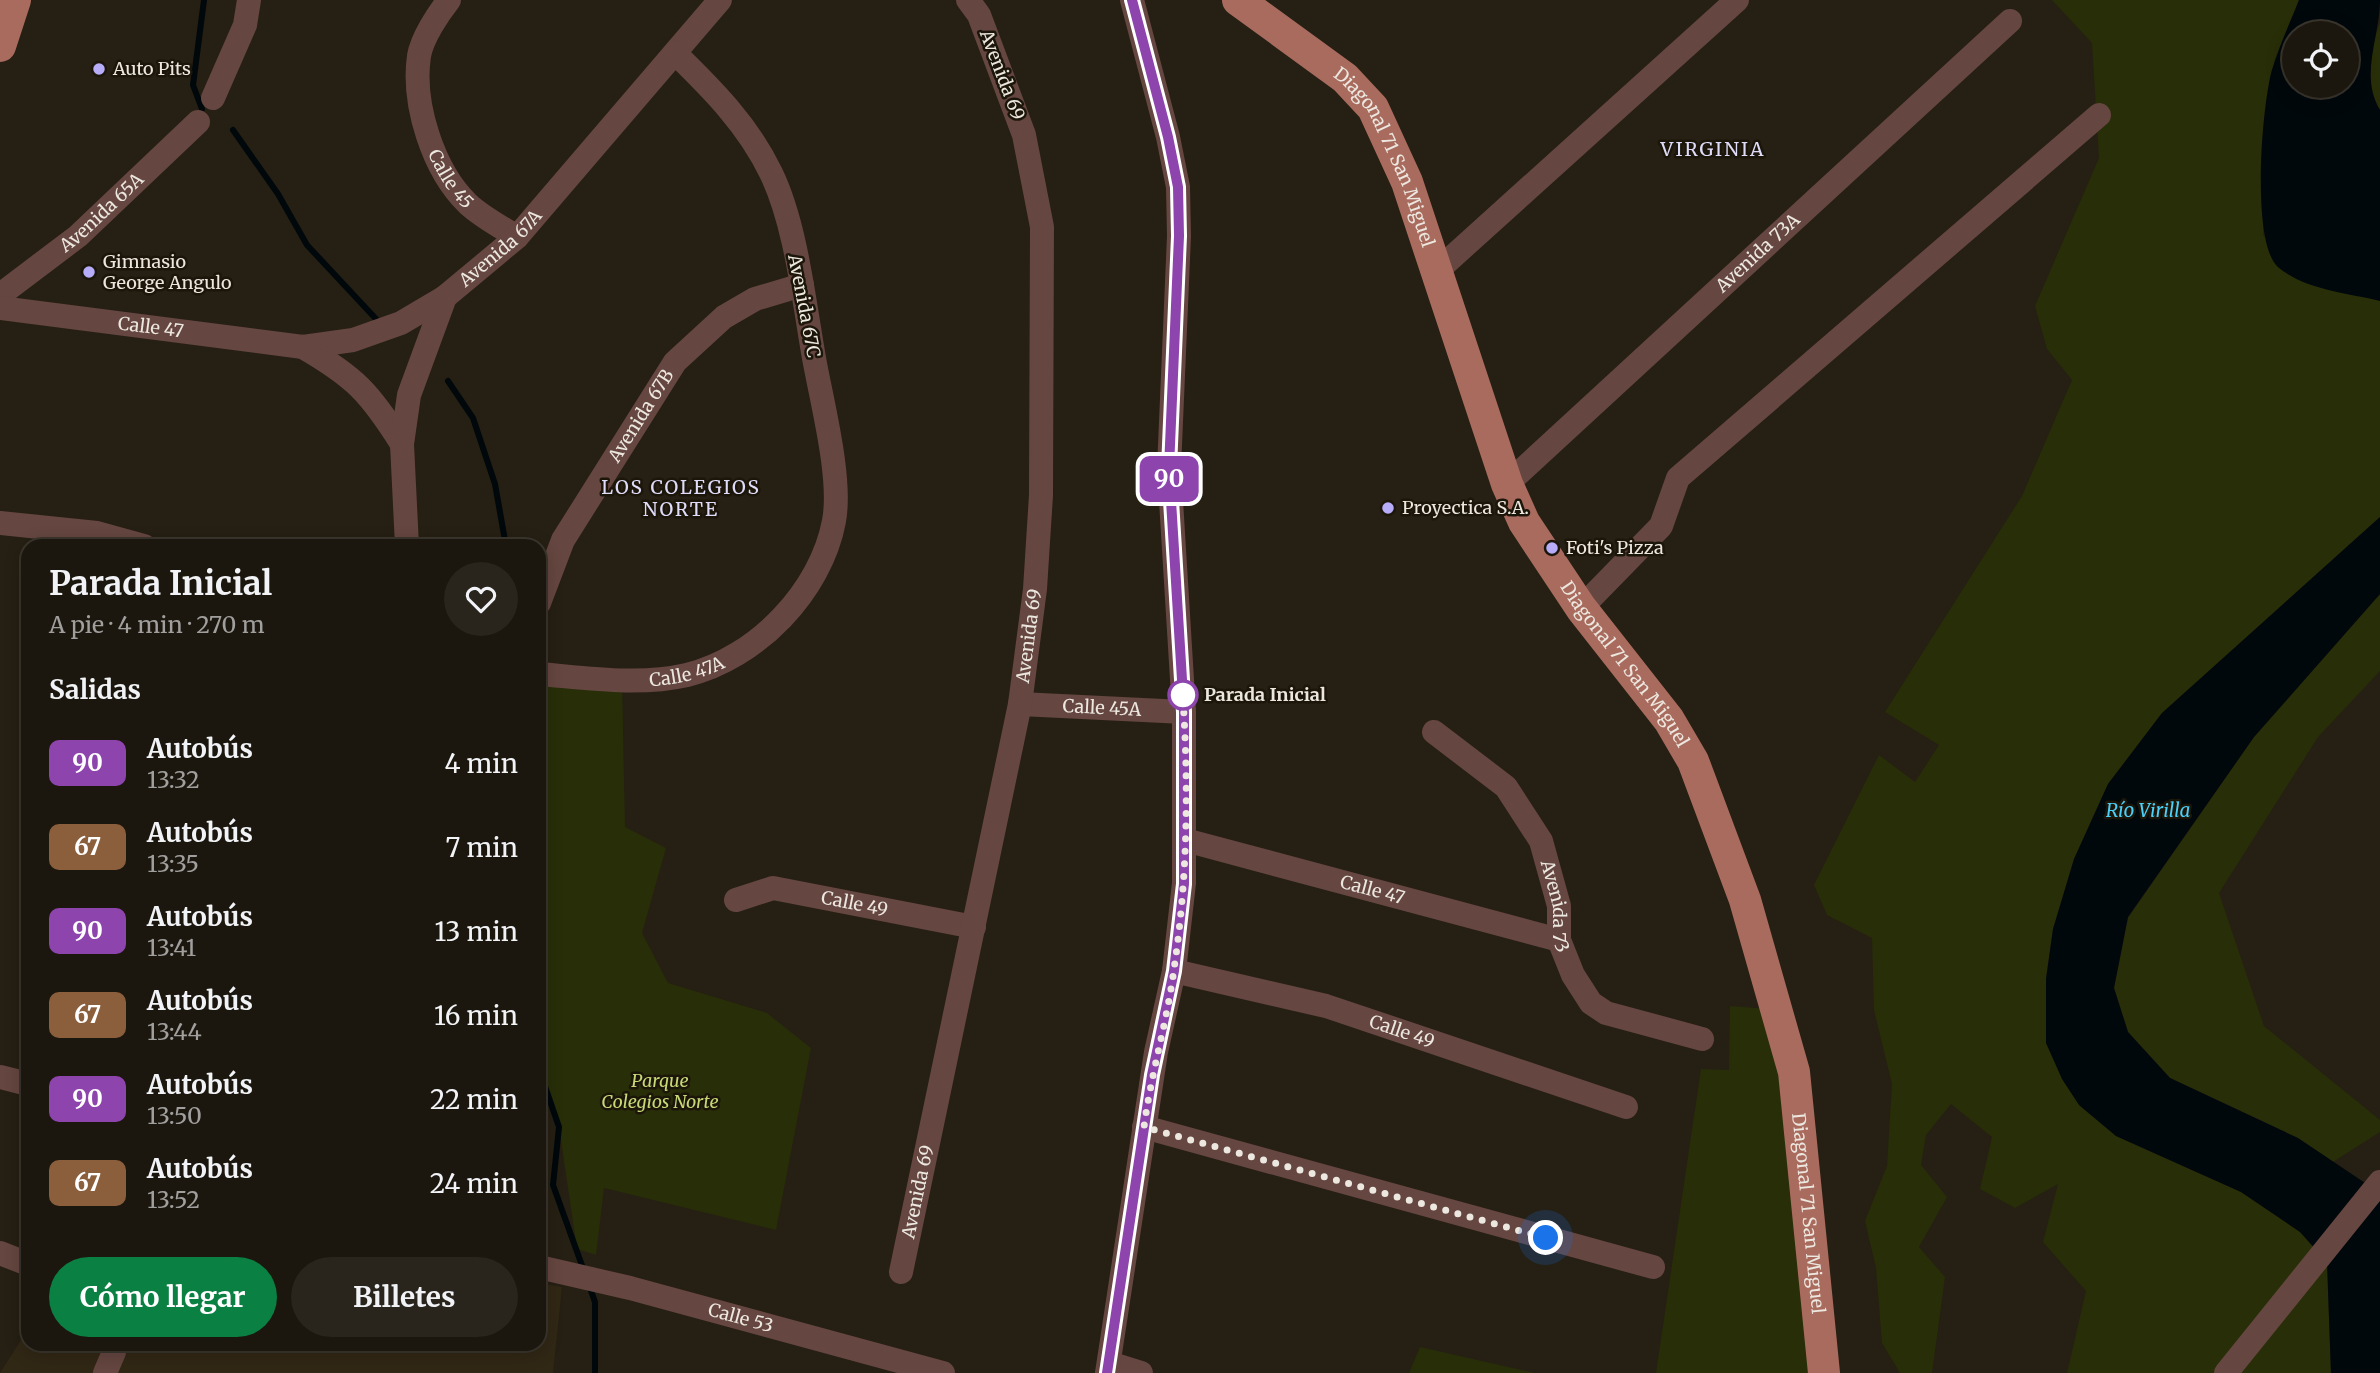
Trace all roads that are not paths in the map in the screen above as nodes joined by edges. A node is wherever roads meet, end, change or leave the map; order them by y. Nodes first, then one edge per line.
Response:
1 (15, 0) edge
2 (249, 0) edge
3 (449, 0) edge
4 (720, 0) edge
5 (968, 0) edge
6 (1132, 0) edge
7 (1238, 0) edge
8 (1737, 0) edge
9 (2011, 21) dead end
10 (0, 46) edge
11 (675, 53) junction
12 (214, 98) dead end
13 (2099, 116) dead end
14 (198, 122) dead end
15 (517, 237) junction
16 (1438, 270) junction
17 (802, 285) junction
18 (0, 295) edge
19 (445, 297) junction
20 (0, 308) edge
21 (303, 348) junction
22 (402, 444) junction
23 (1507, 484) junction
24 (0, 523) edge
25 (119, 539) edge
26 (407, 539) edge
27 (546, 585) edge
28 (806, 588) joint
29 (1581, 608) junction
30 (546, 674) edge
31 (1020, 704) junction
32 (1184, 712) junction
33 (1434, 732) dead end
34 (1185, 840) junction
35 (736, 900) dead end
36 (974, 927) junction
37 (1559, 940) junction
38 (1174, 971) junction
39 (1702, 1039) dead end
40 (0, 1077) edge
41 (21, 1082) edge
42 (1626, 1107) dead end
43 (1144, 1127) junction
44 (2379, 1183) edge
45 (0, 1253) edge
46 (21, 1261) edge
47 (1653, 1267) dead end
48 (546, 1268) edge
49 (901, 1272) dead end
50 (1108, 1368) edge
51 (943, 1373) edge
52 (1141, 1373) edge
53 (1824, 1373) edge
54 (2226, 1373) edge

1 - 10 main road
2 - 12 street
3 - 15 street, Calle 45
4 - 11 street, Avenida 67A
5 - 31 street, Avenida 69
6 - 32 street
7 - 16 main road, Diagonal 71 San Miguel
8 - 16 street
9 - 23 street, Avenida 73A
11 - 15 street, Avenida 67A
11 - 17 street, Avenida 67C
13 - 29 street
14 - 18 street, Avenida 65A
15 - 19 street, Avenida 67A
16 - 23 main road, Diagonal 71 San Miguel
17 - 27 street, Avenida 67B
17 - 28 street, Avenida 67C
19 - 21 street, Calle 47
19 - 22 street, Avenida 67A
20 - 21 street, Calle 47
21 - 22 street, Calle 47
22 - 26 street, Avenida 67A
23 - 29 main road, Diagonal 71 San Miguel
24 - 25 street
28 - 30 street, Calle 47A
29 - 53 main road, Diagonal 71 San Miguel
31 - 32 street, Calle 45A
31 - 36 street, Avenida 69
32 - 34 street
33 - 37 street, Avenida 73
34 - 37 street, Calle 47
34 - 38 street
35 - 36 street, Calle 49
36 - 49 street, Avenida 69
37 - 39 street, Avenida 73
38 - 42 street, Calle 49
38 - 43 street
40 - 41 street
43 - 47 street
43 - 50 street
44 - 54 street
45 - 46 street
48 - 51 street, Calle 53
50 - 52 street

